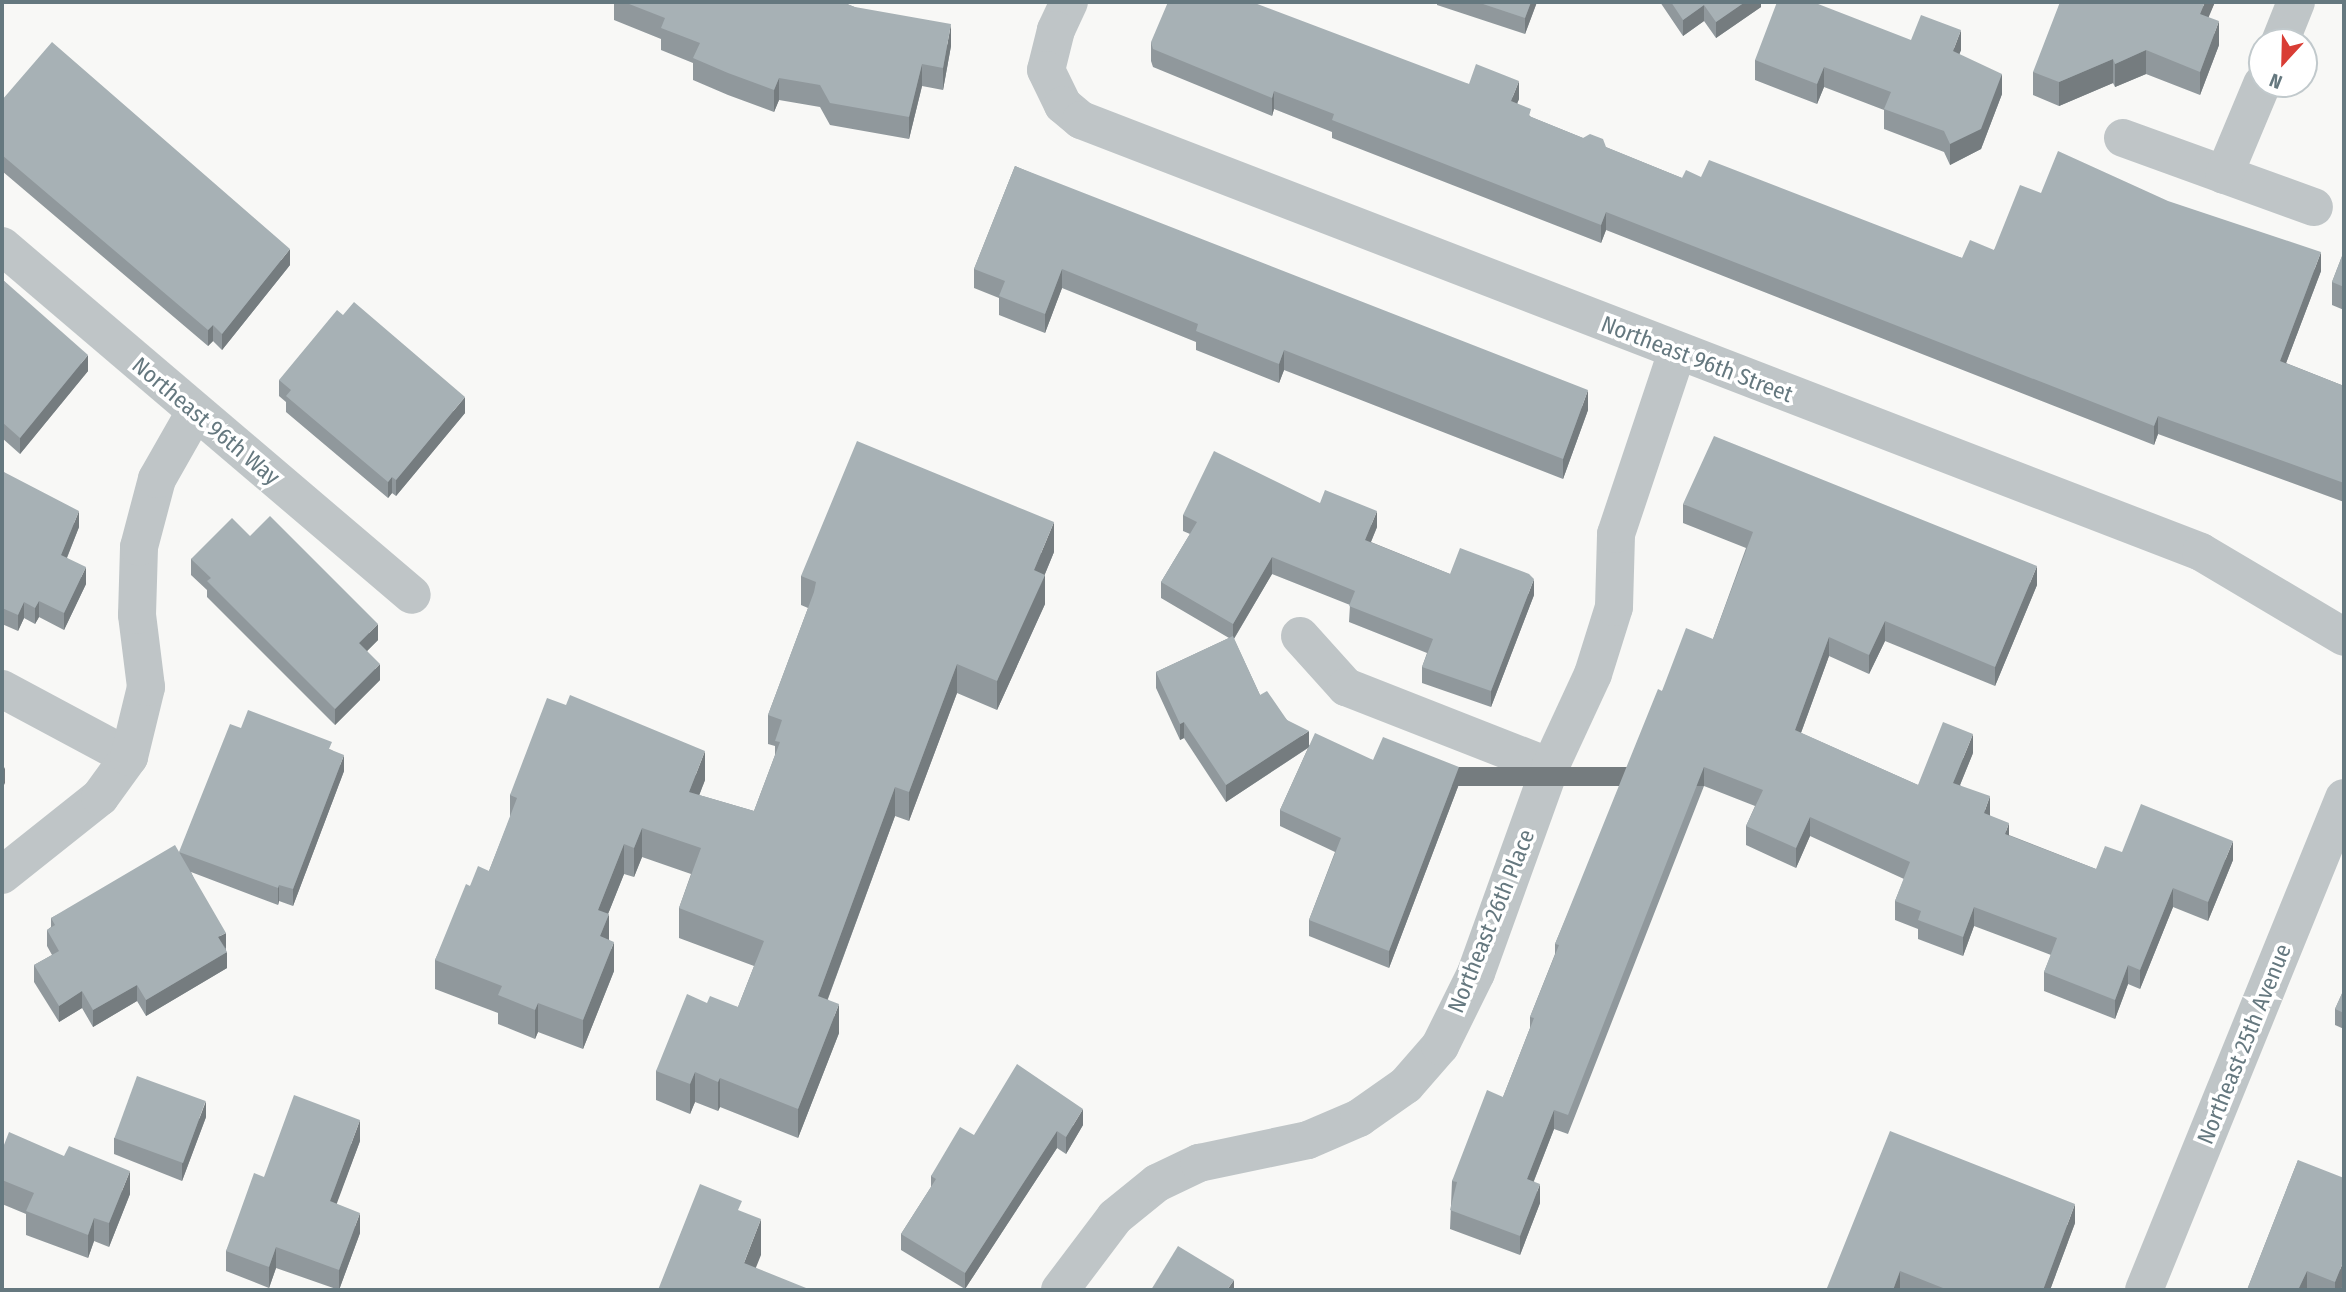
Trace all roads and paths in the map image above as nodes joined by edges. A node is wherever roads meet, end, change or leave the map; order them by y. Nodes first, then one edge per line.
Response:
1 (1069, 2) edge
2 (2296, 2) edge
3 (2286, 28) edge
4 (2256, 98) edge
5 (2123, 138) dead end
6 (2224, 175) junction
7 (2314, 207) dead end
8 (2, 246) edge
9 (1677, 352) junction
10 (195, 412) junction
11 (412, 595) dead end
12 (1300, 636) dead end
13 (2344, 637) edge
14 (2, 689) edge
15 (129, 757) junction
16 (1550, 767) junction
17 (2344, 798) edge
18 (2, 874) edge
19 (1060, 1290) edge
20 (2144, 1290) edge

1 - 9 street, Northeast 96th Street
2 - 3 street
4 - 6 street
5 - 6 street
6 - 7 street
8 - 10 street, Northeast 96th Way
9 - 13 street, Northeast 96th Street
9 - 16 street, Northeast 26th Place
10 - 11 street, Northeast 96th Way
10 - 15 street
12 - 16 street
14 - 15 street
15 - 18 street
16 - 19 street, Northeast 26th Place
17 - 20 street, Northeast 25th Avenue

